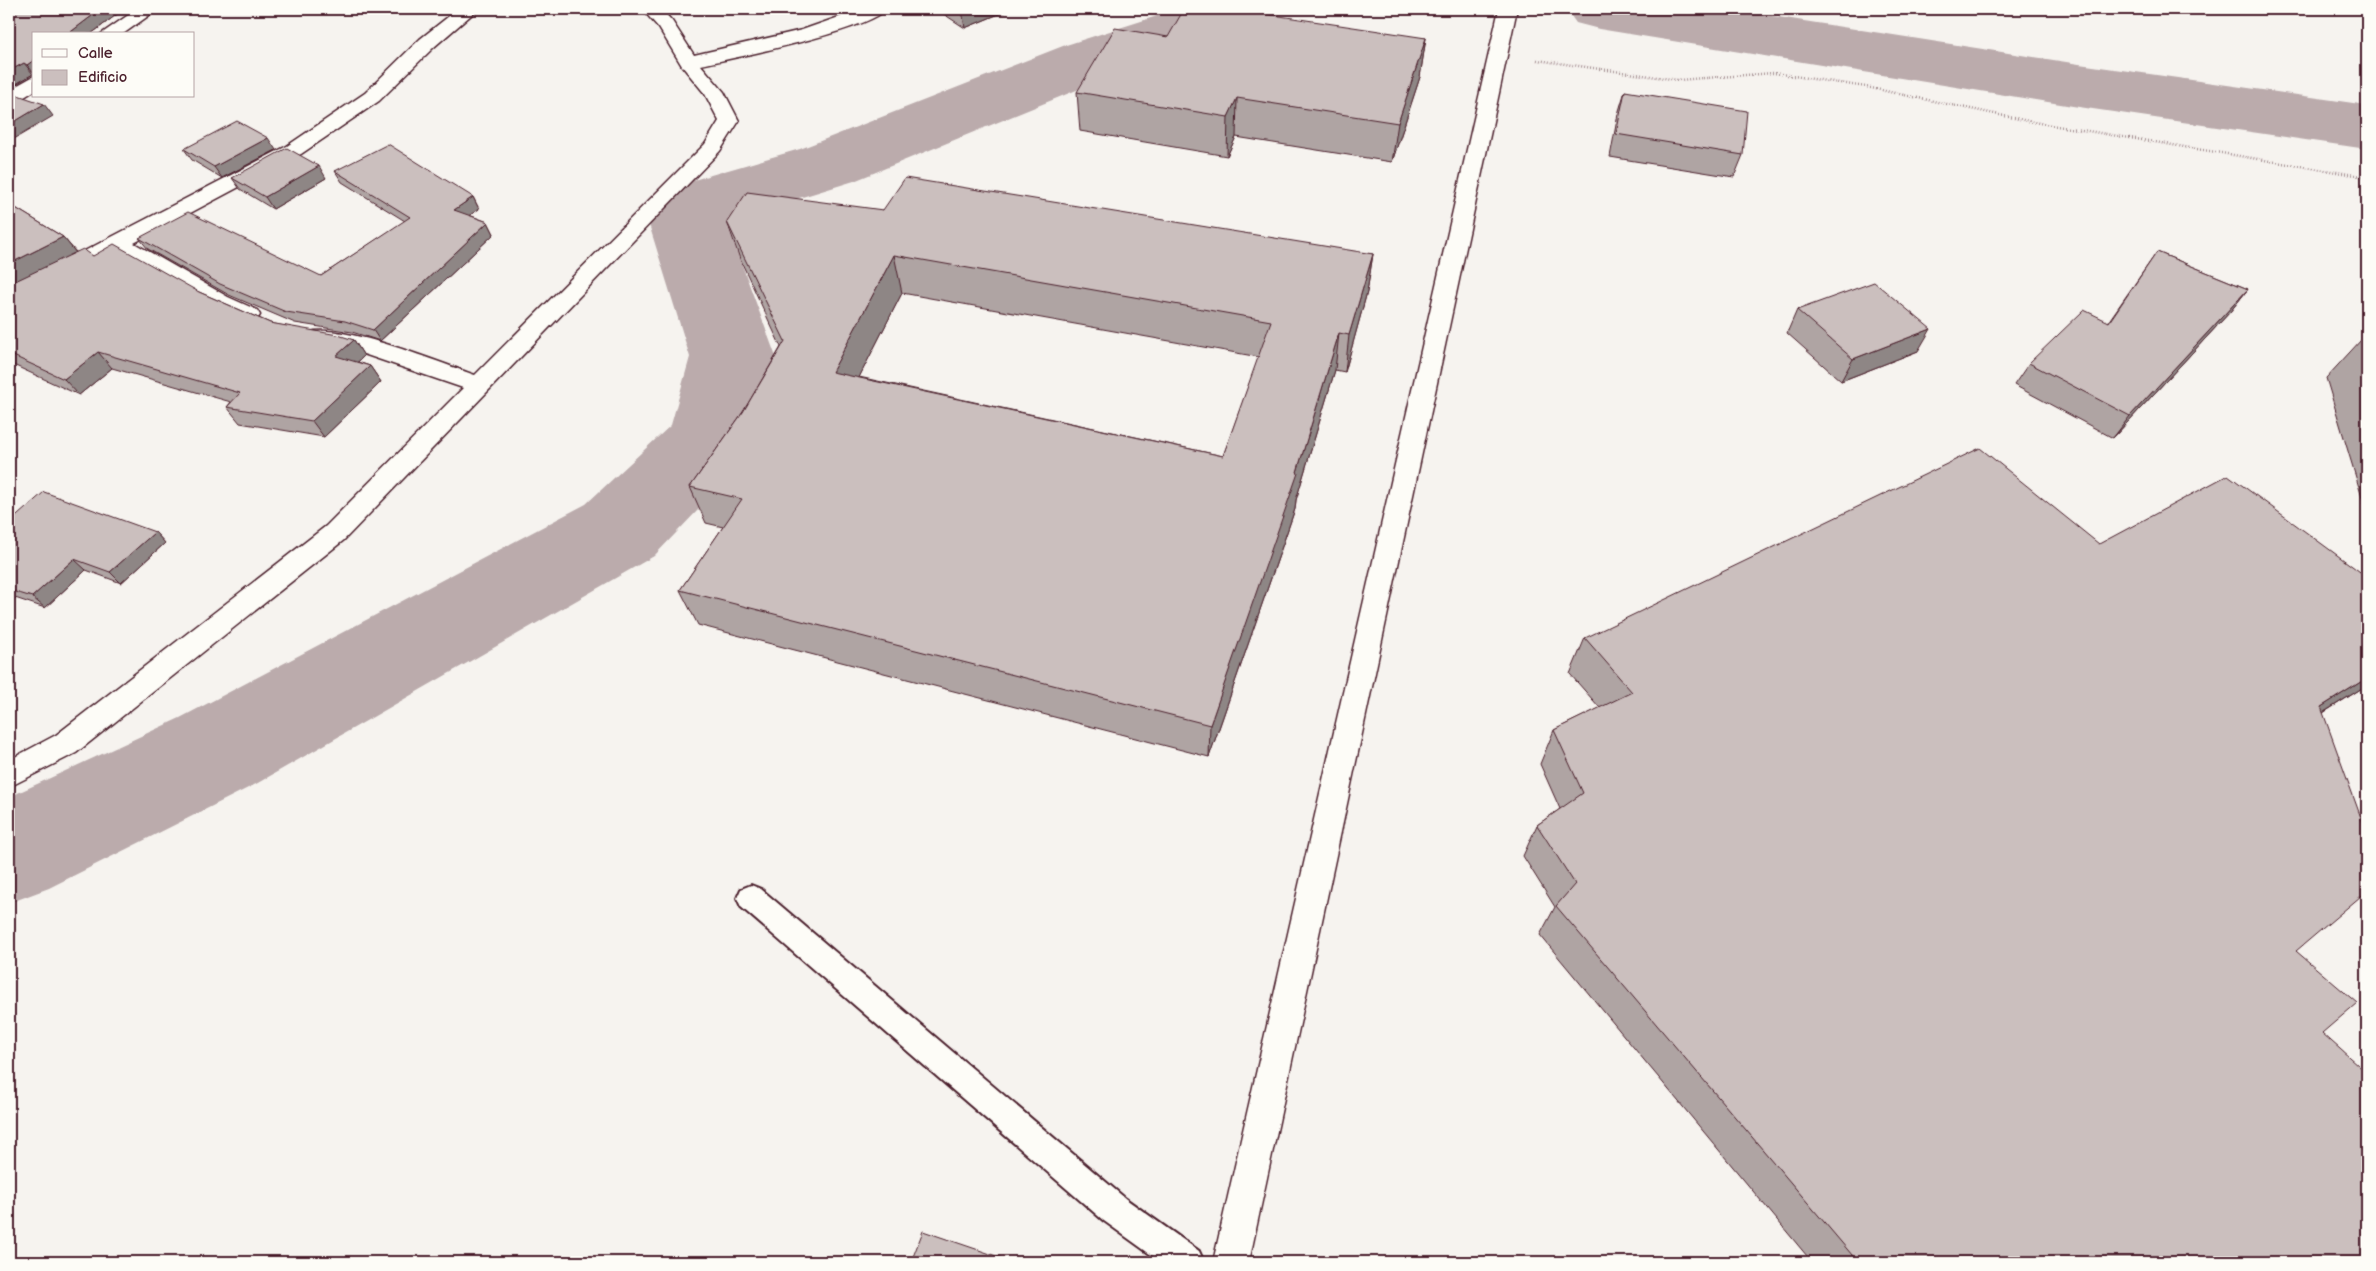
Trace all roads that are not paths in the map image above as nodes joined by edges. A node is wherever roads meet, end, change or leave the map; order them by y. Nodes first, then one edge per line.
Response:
1 (150, 9) edge
2 (469, 9) edge
3 (651, 9) edge
4 (877, 9) edge
5 (1506, 16) edge
6 (113, 32) edge
7 (689, 62) junction
8 (32, 83) edge
9 (9, 98) edge
10 (119, 244) junction
11 (60, 273) edge
12 (272, 325) edge
13 (299, 334) edge
14 (479, 386) junction
15 (9, 774) edge
16 (751, 898) dead end
17 (1188, 1262) edge
18 (1231, 1262) edge

1 - 6 street
2 - 10 street
3 - 7 street
4 - 7 street
5 - 18 street
7 - 14 street
8 - 9 street
10 - 11 street
10 - 12 street
13 - 14 street
14 - 15 street
16 - 17 lane

